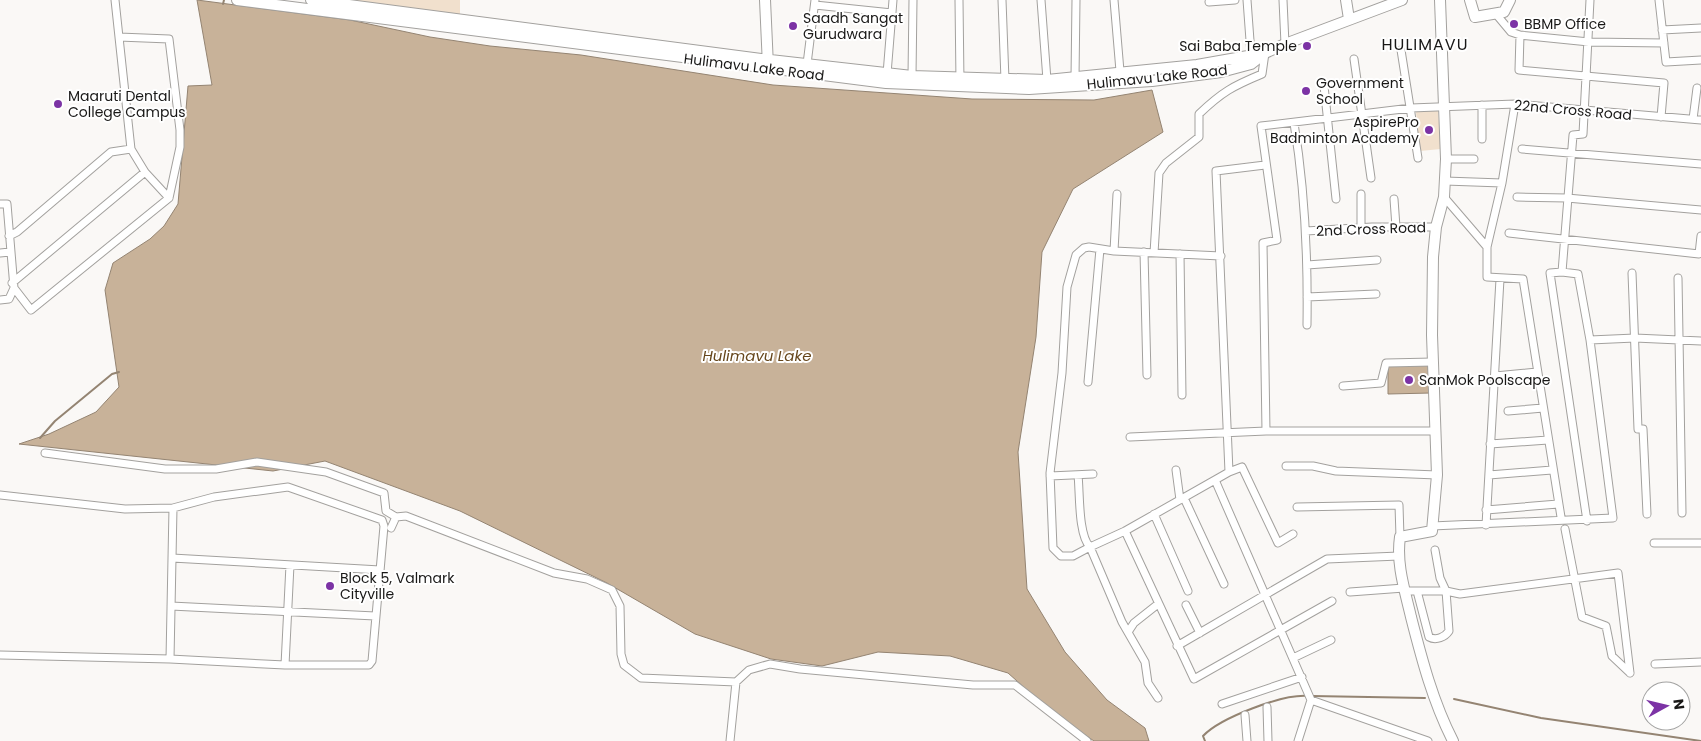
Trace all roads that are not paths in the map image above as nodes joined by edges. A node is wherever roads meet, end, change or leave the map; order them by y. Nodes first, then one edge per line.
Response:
1 (115, 0) edge
2 (239, 0) edge
3 (311, 0) edge
4 (759, 0) edge
5 (765, 0) edge
6 (892, 0) edge
7 (913, 0) edge
8 (959, 0) edge
9 (1002, 0) edge
10 (1041, 0) edge
11 (1076, 0) edge
12 (1114, 0) edge
13 (1235, 0) edge
14 (1247, 0) edge
15 (1283, 0) edge
16 (1346, 0) edge
17 (1402, 0) edge
18 (1440, 0) edge
19 (1470, 0) edge
20 (1510, 0) edge
21 (1590, 0) edge
22 (1659, 0) edge
23 (258, 1) edge
24 (1209, 2) dead end
25 (815, 3) edge
26 (892, 13) junction
27 (1496, 14) junction
28 (1348, 19) junction
29 (1701, 28) edge
30 (1662, 30) junction
31 (1520, 35) junction
32 (118, 37) junction
33 (1589, 42) junction
34 (1664, 43) junction
35 (1285, 44) junction
36 (1401, 50) dead end
37 (1265, 53) junction
38 (1251, 54) junction
39 (1354, 60) dead end
40 (1701, 60) edge
41 (765, 64) junction
42 (807, 64) junction
43 (887, 74) junction
44 (1587, 74) junction
45 (912, 76) junction
46 (1075, 78) junction
47 (1121, 78) junction
48 (1005, 80) junction
49 (1046, 80) junction
50 (960, 83) junction
51 (1324, 86) dead end
52 (1697, 88) dead end
53 (1516, 104) junction
54 (1482, 105) junction
55 (1444, 106) junction
56 (1411, 108) junction
57 (1585, 110) junction
58 (1362, 114) junction
59 (1661, 117) junction
60 (1328, 118) junction
61 (1693, 119) junction
62 (1701, 120) edge
63 (1294, 123) junction
64 (1482, 139) dead end
65 (131, 149) junction
66 (1522, 149) dead end
67 (1571, 153) junction
68 (1418, 158) dead end
69 (1446, 159) junction
70 (1474, 159) dead end
71 (1701, 164) edge
72 (1265, 165) junction
73 (145, 172) junction
74 (1371, 178) dead end
75 (1445, 181) junction
76 (1502, 183) junction
77 (1117, 194) dead end
78 (1361, 194) dead end
79 (1444, 197) junction
80 (1517, 197) dead end
81 (169, 198) junction
82 (1336, 198) dead end
83 (1567, 198) junction
84 (1394, 199) dead end
85 (0, 204) edge
86 (1701, 210) edge
87 (1396, 227) junction
88 (1436, 227) junction
89 (1361, 228) junction
90 (1306, 231) junction
91 (1509, 233) dead end
92 (9, 236) junction
93 (1701, 236) edge
94 (1564, 238) junction
95 (1487, 247) junction
96 (1100, 249) junction
97 (10, 252) junction
98 (1114, 252) junction
99 (1144, 252) junction
100 (0, 253) edge
101 (1154, 253) junction
102 (1180, 254) junction
103 (1221, 256) junction
104 (1377, 260) dead end
105 (1307, 266) junction
106 (1562, 272) junction
107 (1632, 273) dead end
108 (1500, 278) junction
109 (1678, 278) dead end
110 (13, 286) junction
111 (1376, 294) dead end
112 (1307, 297) junction
113 (0, 300) edge
114 (1307, 325) dead end
115 (1635, 338) junction
116 (1590, 340) junction
117 (1680, 340) junction
118 (1701, 341) edge
119 (1433, 362) junction
120 (1537, 372) junction
121 (1147, 375) dead end
122 (1495, 376) junction
123 (1088, 382) dead end
124 (1343, 386) dead end
125 (1182, 395) dead end
126 (1543, 408) junction
127 (1508, 411) dead end
128 (1266, 431) junction
129 (1435, 431) junction
130 (1229, 432) junction
131 (1130, 437) dead end
132 (1548, 440) junction
133 (1490, 444) junction
134 (45, 453) dead end
135 (1286, 466) dead end
136 (1176, 470) dead end
137 (1552, 470) junction
138 (1229, 472) junction
139 (1092, 474) dead end
140 (1078, 475) junction
141 (1050, 476) junction
142 (1437, 476) junction
143 (1489, 476) junction
144 (1215, 480) junction
145 (0, 495) edge
146 (1182, 499) junction
147 (1558, 504) junction
148 (173, 508) junction
149 (1297, 508) dead end
150 (1486, 510) junction
151 (1682, 512) dead end
152 (1154, 514) junction
153 (1647, 514) dead end
154 (396, 517) junction
155 (1561, 517) dead end
156 (1587, 521) junction
157 (1486, 525) junction
158 (1432, 526) junction
159 (392, 528) dead end
160 (1565, 529) dead end
161 (1125, 531) junction
162 (1294, 534) dead end
163 (1400, 538) junction
164 (1654, 542) dead end
165 (1701, 543) edge
166 (1090, 547) junction
167 (1435, 550) dead end
168 (1399, 556) junction
169 (172, 558) junction
170 (290, 565) junction
171 (380, 570) junction
172 (1576, 579) junction
173 (1224, 584) dead end
174 (1404, 590) junction
175 (1417, 591) junction
176 (1446, 591) junction
177 (1188, 592) dead end
178 (1350, 592) dead end
179 (1264, 595) junction
180 (1332, 600) dead end
181 (1158, 604) junction
182 (1186, 604) dead end
183 (171, 606) junction
184 (288, 612) junction
185 (375, 616) junction
186 (1280, 630) junction
187 (1128, 632) junction
188 (1200, 633) junction
189 (1331, 640) dead end
190 (1177, 646) junction
191 (0, 655) edge
192 (1293, 658) junction
193 (170, 659) junction
194 (1701, 662) edge
195 (1655, 664) dead end
196 (285, 665) junction
197 (1302, 677) junction
198 (736, 682) junction
199 (1310, 697) junction
200 (1158, 698) dead end
201 (1222, 704) dead end
202 (1267, 707) dead end
203 (1245, 715) dead end
204 (730, 741) edge
205 (1087, 741) edge
206 (1247, 741) edge
207 (1268, 741) edge
208 (1298, 741) edge
209 (1428, 741) edge
210 (1453, 741) edge

1 - 32 street
2 - 23 main road, Hulimavu Lake Road
3 - 41 main road, Hulimavu Lake Road
4 - 41 main road
5 - 41 main road
6 - 26 street
7 - 45 street
8 - 50 street
9 - 48 street
10 - 49 street
11 - 46 street
12 - 47 street
13 - 24 street
14 - 38 street
15 - 35 street
16 - 28 main road
17 - 28 main road, Hulimavu Lake Road
18 - 55 main road
19 - 27 main road
20 - 27 main road
21 - 33 street
22 - 30 street
23 - 41 main road, Hulimavu Lake Road
25 - 26 street
25 - 42 street
26 - 43 street
27 - 31 street
28 - 35 main road, Hulimavu Lake Road
29 - 30 street
30 - 34 street
31 - 33 street
31 - 44 street
32 - 65 street
32 - 81 street
33 - 34 street
33 - 44 street
34 - 40 street
35 - 37 main road, Hulimavu Lake Road
36 - 56 street
37 - 38 main road, Hulimavu Lake Road
37 - 47 main road, Hulimavu Lake Road
37 - 101 street
38 - 47 main road, Hulimavu Lake Road
39 - 58 street
41 - 42 main road, Hulimavu Lake Road
41 - 50 main road, Hulimavu Lake Road
42 - 43 main road, Hulimavu Lake Road
43 - 45 main road, Hulimavu Lake Road
44 - 57 street
44 - 59 street
45 - 50 main road, Hulimavu Lake Road
46 - 47 main road, Hulimavu Lake Road
46 - 49 main road, Hulimavu Lake Road
47 - 50 main road, Hulimavu Lake Road
48 - 49 main road, Hulimavu Lake Road
48 - 50 main road, Hulimavu Lake Road
51 - 60 street
52 - 61 street
53 - 54 street, 22nd Cross Road
53 - 57 street, 22nd Cross Road
53 - 76 street
54 - 55 street, 22nd Cross Road
54 - 64 street
55 - 56 street, 22nd Cross Road
55 - 69 main road
56 - 58 street, 22nd Cross Road
56 - 68 street
57 - 59 street, 22nd Cross Road
57 - 67 street
58 - 60 street, 22nd Cross Road
58 - 74 street
59 - 61 street, 22nd Cross Road
60 - 63 street, 22nd Cross Road
60 - 82 street
61 - 62 street, 22nd Cross Road
63 - 72 street, 22nd Cross Road
63 - 90 street
65 - 73 street
65 - 92 street
66 - 67 street
67 - 71 street
67 - 83 street
69 - 70 street
69 - 75 main road
72 - 103 street
72 - 128 street
73 - 81 street
73 - 110 street
75 - 76 street
75 - 79 main road
76 - 95 street
77 - 98 street
78 - 89 street
79 - 88 main road
79 - 95 street
80 - 83 street
81 - 110 street
83 - 86 street
83 - 94 street
84 - 87 street
85 - 92 street
87 - 88 street, 2nd Cross Road
87 - 89 street, 2nd Cross Road
88 - 119 main road
89 - 90 street, 2nd Cross Road
90 - 105 street
91 - 94 street
92 - 97 street
93 - 94 street
94 - 106 street
95 - 108 street
96 - 98 street
96 - 123 street
96 - 141 street
97 - 100 street
97 - 110 street
98 - 99 street
99 - 101 street
99 - 121 street
101 - 102 street
102 - 103 street
102 - 125 street
103 - 130 street
104 - 105 street
105 - 112 street
106 - 116 street
106 - 156 street
107 - 115 street
108 - 120 street
108 - 122 street
109 - 117 street
110 - 113 street
111 - 112 street
112 - 114 street
115 - 116 street
115 - 117 street
115 - 153 street
116 - 156 street
117 - 118 street
117 - 151 street
119 - 124 street
119 - 129 main road
120 - 122 street
120 - 126 street
122 - 133 street
126 - 127 street
126 - 132 street
128 - 129 street
128 - 130 street
129 - 142 main road
130 - 131 street
130 - 138 street
132 - 133 street
132 - 137 street
133 - 143 street
134 - 154 street
135 - 142 street
136 - 146 street
137 - 143 street
137 - 147 street
138 - 144 street
138 - 162 street
139 - 140 street
140 - 141 street
140 - 166 street
141 - 166 street
142 - 158 main road
143 - 150 street
144 - 146 street
144 - 179 street
145 - 148 street
146 - 152 street
146 - 173 street
147 - 150 street
147 - 155 street
148 - 169 street
148 - 171 street
149 - 163 street
150 - 157 street
152 - 161 street
152 - 177 street
154 - 159 street
154 - 198 street
156 - 157 street
157 - 158 street
158 - 163 main road
160 - 172 street
161 - 166 street
161 - 181 street
163 - 168 main road
164 - 165 street
166 - 187 street
167 - 176 street
168 - 174 main road
168 - 179 street
169 - 170 street
169 - 183 street
170 - 171 street
170 - 184 street
171 - 185 street
172 - 172 street
172 - 176 street
174 - 175 street
174 - 178 street
174 - 210 main road
175 - 176 street
175 - 176 street
179 - 186 street
179 - 188 street
180 - 186 street
181 - 187 street
181 - 190 street
182 - 188 street
183 - 184 street
183 - 193 street
184 - 185 street
184 - 196 street
185 - 196 street
186 - 190 street
186 - 192 street
187 - 200 street
188 - 190 street
189 - 192 street
191 - 193 street
192 - 197 street
193 - 196 street
194 - 195 street
197 - 199 street
197 - 201 street
198 - 204 street
198 - 205 street
199 - 208 street
199 - 209 street
202 - 207 street
203 - 206 street

